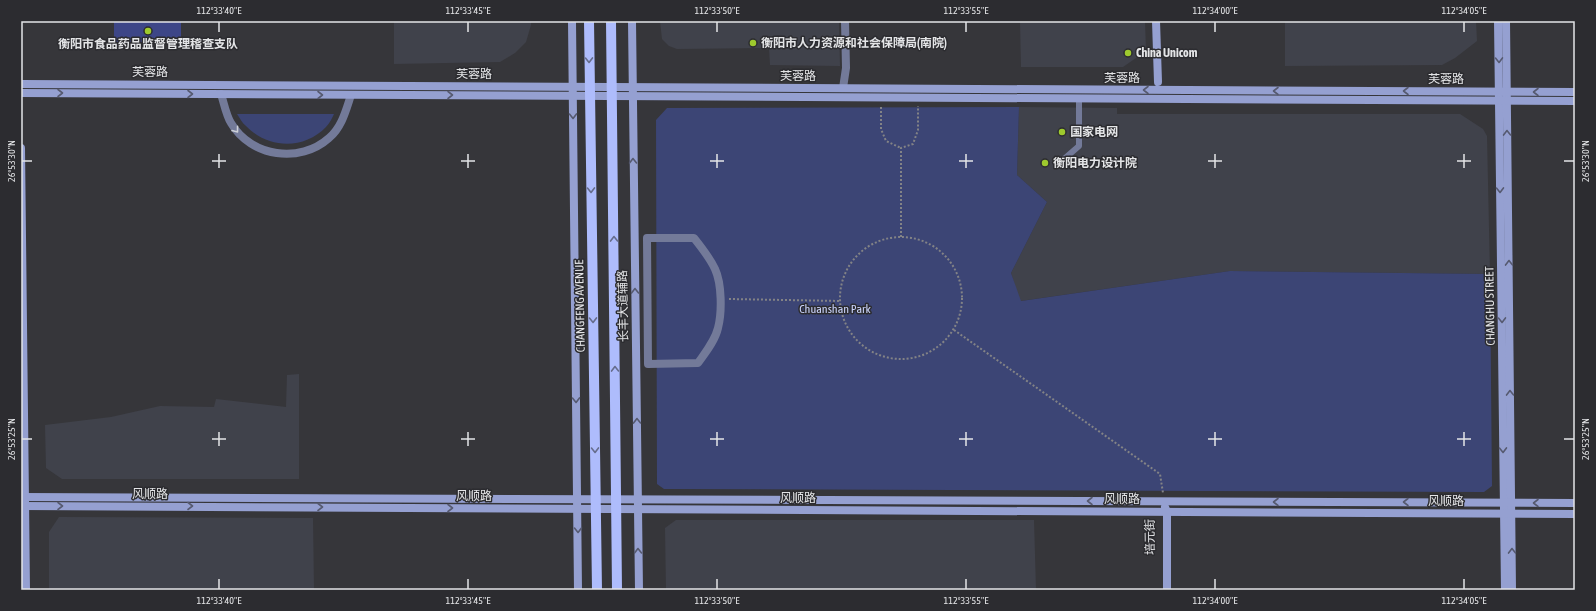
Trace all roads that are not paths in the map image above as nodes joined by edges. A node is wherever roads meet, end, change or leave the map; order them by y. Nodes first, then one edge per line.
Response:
1 (572, 21) edge
2 (589, 21) edge
3 (611, 21) edge
4 (632, 21) edge
5 (845, 21) edge
6 (1156, 21) edge
7 (1498, 21) edge
8 (1506, 21) edge
9 (1158, 82) dead end
10 (21, 84) edge
11 (573, 87) junction
12 (632, 87) junction
13 (847, 88) junction
14 (590, 91) junction
15 (612, 92) junction
16 (1503, 92) junction
17 (1575, 92) edge
18 (21, 93) edge
19 (221, 94) junction
20 (351, 95) junction
21 (573, 96) junction
22 (632, 96) junction
23 (1078, 98) junction
24 (1503, 101) junction
25 (1575, 101) edge
26 (21, 148) edge
27 (1064, 159) dead end
28 (720, 298) joint
29 (577, 499) junction
30 (638, 500) junction
31 (1164, 501) junction
32 (23, 502) edge
33 (1508, 502) junction
34 (1575, 503) edge
35 (595, 504) junction
36 (616, 504) junction
37 (577, 508) junction
38 (638, 509) junction
39 (1164, 512) junction
40 (1508, 513) junction
41 (1575, 514) edge
42 (26, 590) edge
43 (578, 590) edge
44 (596, 590) edge
45 (617, 590) edge
46 (639, 590) edge
47 (1162, 590) edge
48 (1167, 590) edge
49 (1505, 590) edge
50 (1512, 590) edge

1 - 11 street
2 -> 14 main road, CHANGFENG AVENUE
3 - 15 main road
4 - 12 street, 长丰大道辅路
5 - 13 street
6 - 9 street
7 -> 16 street, CHANGHU STREET
8 - 16 street, CHANGHU STREET
10 - 11 street, 芙蓉路
11 - 14 street, 芙蓉路
11 - 21 street
12 - 13 street, 芙蓉路
12 - 15 street, 芙蓉路
12 - 22 street, 长丰大道辅路
16 -> 13 street, 芙蓉路
14 - 15 street, 芙蓉路
14 - 21 street, 芙蓉路
14 -> 35 main road, CHANGFENG AVENUE
15 - 22 street, 芙蓉路
36 -> 15 main road
17 -> 16 street, 芙蓉路
16 - 24 street, CHANGHU STREET
18 -> 19 street, 芙蓉路
19 -> 20 street, 芙蓉路
19 -> 20 street
20 -> 21 street, 芙蓉路
21 -> 29 street
22 - 23 street, 芙蓉路
30 -> 22 street, 长丰大道辅路
23 - 24 street, 芙蓉路
23 - 27 lane
24 - 25 street, 芙蓉路
24 - 33 street, CHANGHU STREET
26 - 32 street
28 - 28 street
29 - 32 street, 风顺路
29 - 35 street, 风顺路
29 - 37 street
31 -> 30 street, 风顺路
30 - 36 street, 风顺路
30 - 38 street, 长丰大道辅路
33 -> 31 street, 风顺路
31 - 39 street, 培元街
32 -> 37 street, 风顺路
32 - 42 street
34 -> 33 street, 风顺路
33 - 40 street, CHANGHU STREET
35 - 36 street, 风顺路
35 - 37 street, 风顺路
35 - 44 main road, CHANGFENG AVENUE
36 - 38 street, 风顺路
36 - 45 main road
37 -> 43 street
38 - 39 street, 风顺路
46 -> 38 street, 长丰大道辅路
39 - 40 street, 风顺路
39 - 47 street, 培元街
39 - 48 street, 培元街
40 - 41 street, 风顺路
40 - 49 street, CHANGHU STREET
50 -> 40 street, CHANGHU STREET

